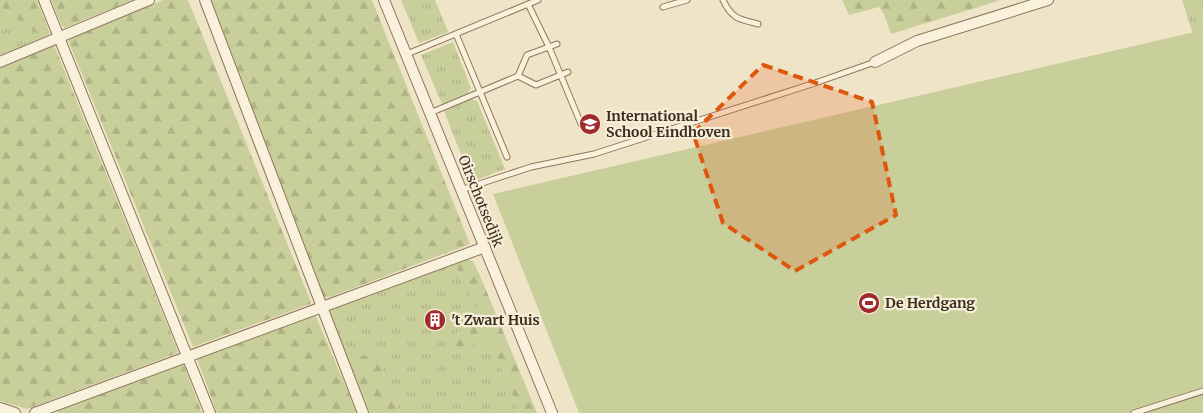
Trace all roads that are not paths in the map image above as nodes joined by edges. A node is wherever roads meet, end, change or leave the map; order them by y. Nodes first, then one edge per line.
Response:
1 (44, 0) edge
2 (148, 0) edge
3 (205, 0) edge
4 (384, 0) edge
5 (538, 0) edge
6 (687, 0) edge
7 (723, 0) edge
8 (1048, 0) edge
9 (528, 4) junction
10 (663, 7) dead end
11 (758, 24) dead end
12 (456, 34) junction
13 (59, 37) junction
14 (557, 44) dead end
15 (549, 47) junction
16 (406, 55) junction
17 (0, 62) edge
18 (875, 62) joint
19 (568, 72) dead end
20 (562, 75) junction
21 (518, 76) junction
22 (480, 92) junction
23 (430, 113) junction
24 (581, 124) dead end
25 (507, 157) dead end
26 (462, 190) junction
27 (484, 247) junction
28 (322, 307) junction
29 (188, 356) junction
30 (1203, 391) edge
31 (0, 408) edge
32 (48, 411) edge
33 (15, 413) edge
34 (35, 413) edge
35 (210, 413) edge
36 (363, 413) edge
37 (552, 413) edge
38 (1134, 413) edge

1 - 13 street
2 - 13 street
3 - 28 street
4 - 16 street, Oirschotsedijk
5 - 9 lane
6 - 10 lane
7 - 11 lane
8 - 18 street
9 - 12 lane
9 - 15 lane
12 - 16 lane
12 - 22 lane
13 - 17 street
13 - 29 street
14 - 15 lane
15 - 20 lane
15 - 21 lane
16 - 23 street, Oirschotsedijk
18 - 26 lane
19 - 20 lane
20 - 21 lane
20 - 24 lane
21 - 22 lane
22 - 23 lane
22 - 25 lane
23 - 26 street, Oirschotsedijk
26 - 27 street, Oirschotsedijk
27 - 28 street
27 - 37 street, Oirschotsedijk
28 - 29 street
28 - 36 street
29 - 32 street
29 - 35 street
30 - 38 lane
31 - 33 street
32 - 34 street

